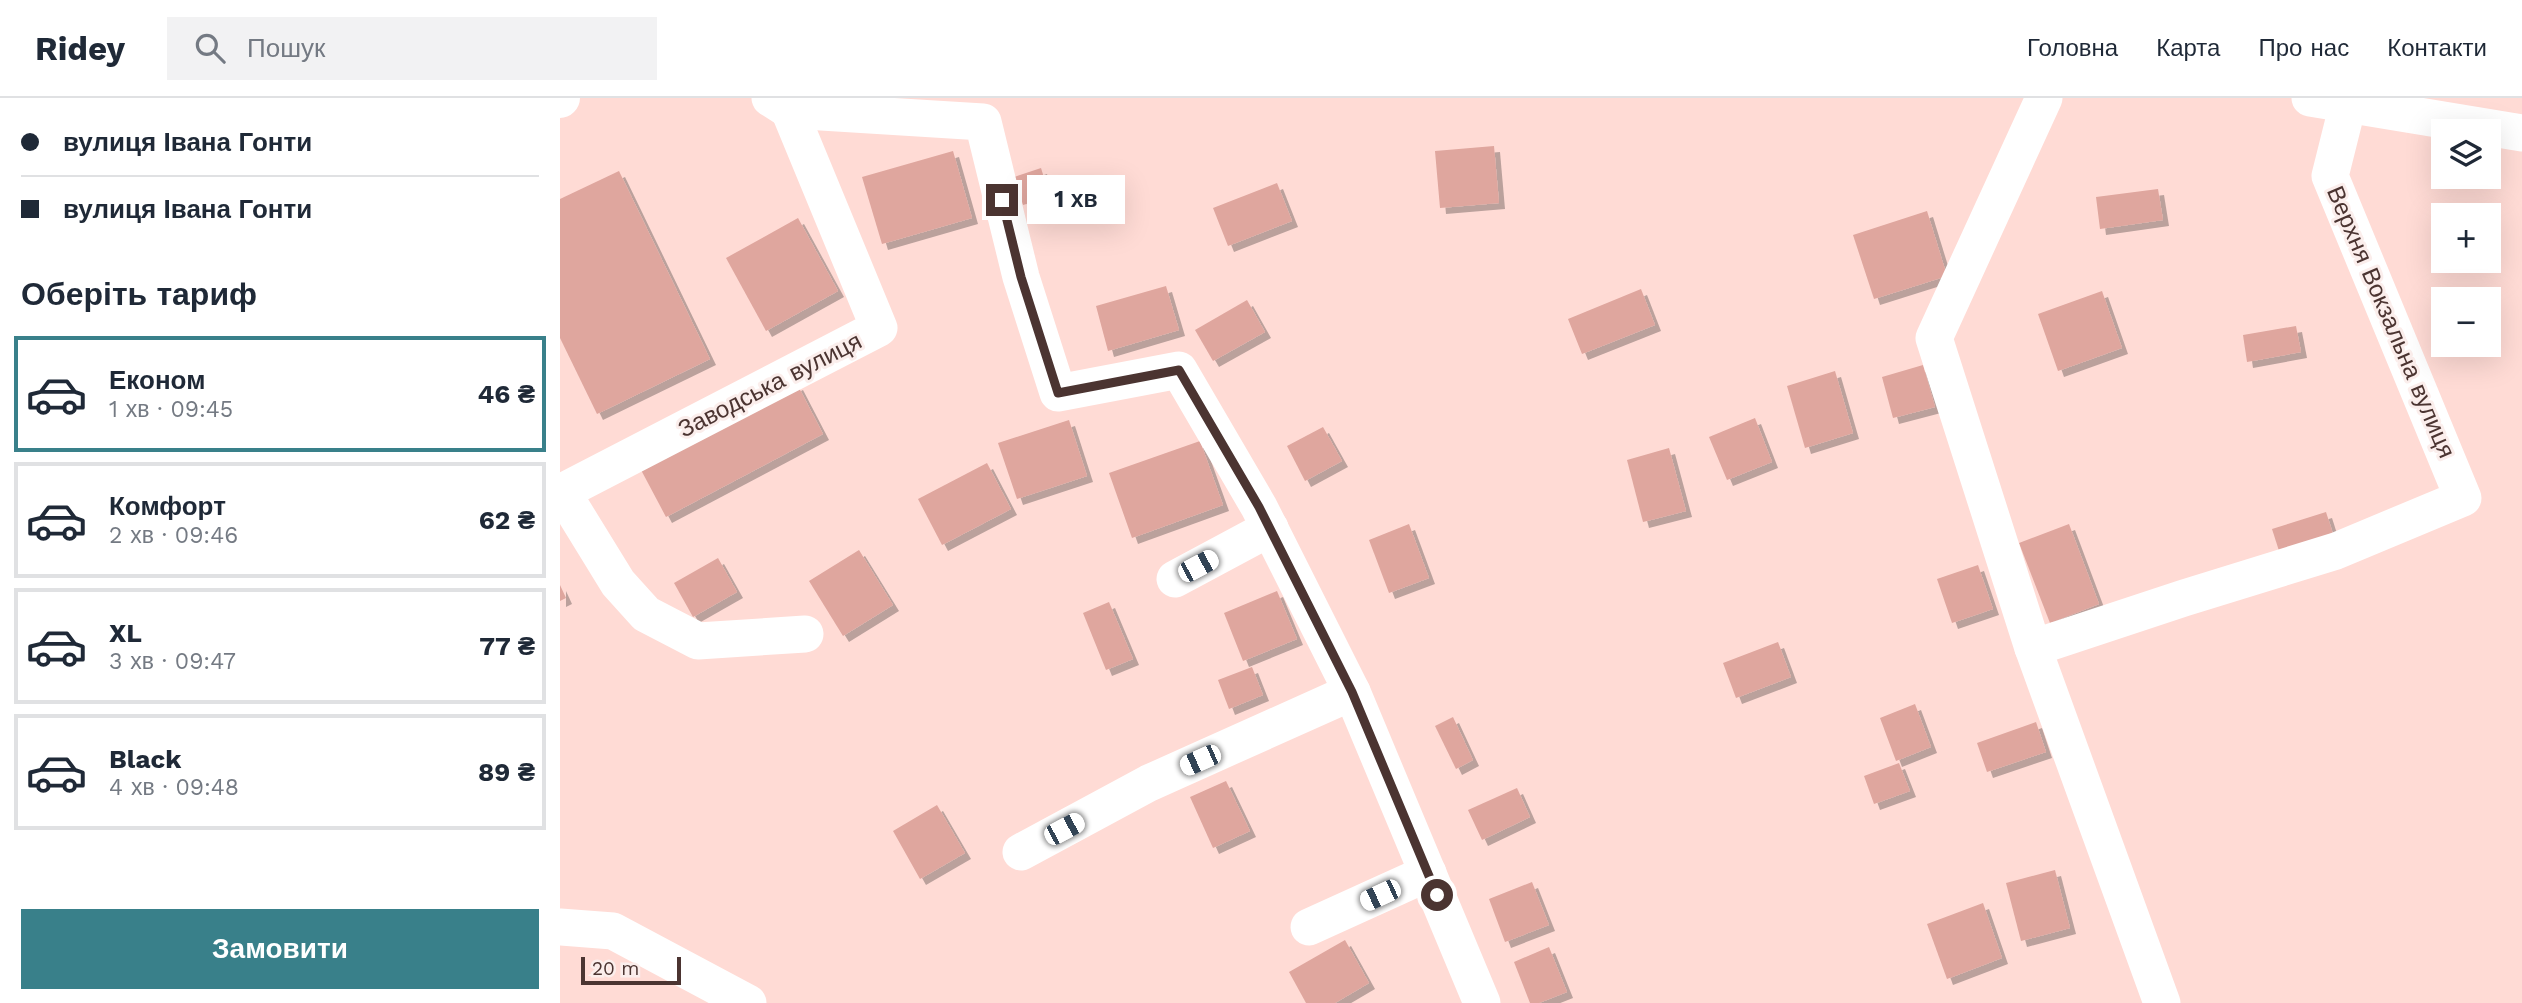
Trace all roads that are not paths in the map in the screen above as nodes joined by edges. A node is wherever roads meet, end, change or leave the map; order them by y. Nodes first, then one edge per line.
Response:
1 (2044, 98) edge
2 (2310, 98) edge
3 (779, 104) edge
4 (2348, 104) junction
5 (2522, 133) edge
6 (561, 493) edge
7 (1270, 528) junction
8 (1175, 579) dead end
9 (805, 634) dead end
10 (2033, 648) junction
11 (1352, 692) junction
12 (1021, 852) dead end
13 (1428, 873) junction
14 (560, 927) edge
15 (1309, 927) dead end
16 (748, 1003) edge
17 (1482, 1003) edge
18 (2162, 1003) edge

1 - 10 street
2 - 4 street
3 - 6 street, Заводська вулиця
3 - 7 street
4 - 5 street
4 - 10 street, Верхня Вокзальна вулиця
6 - 9 street, Заводська вулиця
7 - 8 street
7 - 11 street
10 - 18 street
11 - 12 street
11 - 13 street
13 - 15 street
13 - 17 street
14 - 16 street

